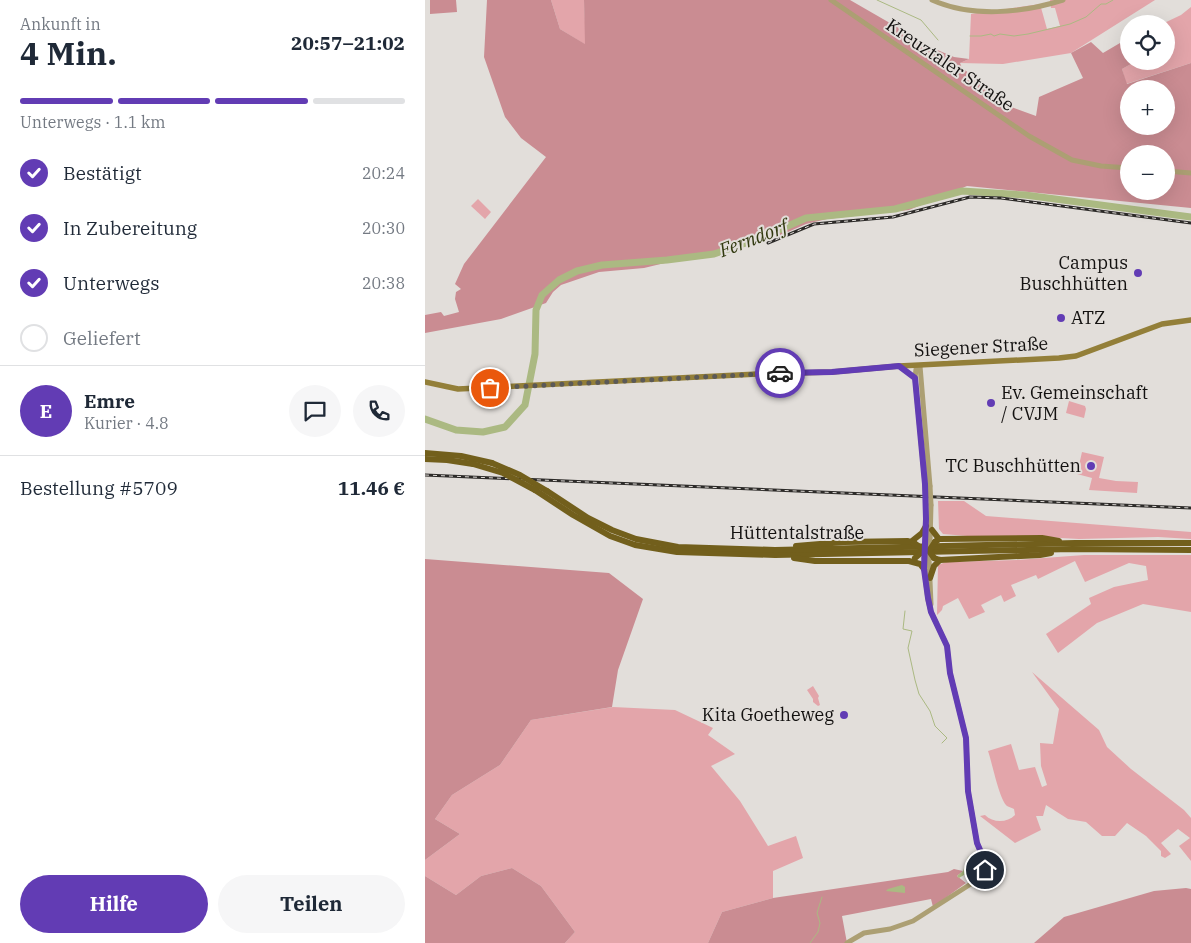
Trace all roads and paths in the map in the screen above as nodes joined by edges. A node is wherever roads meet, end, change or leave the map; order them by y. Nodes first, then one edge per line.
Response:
1 (831, 0) edge
2 (932, 0) edge
3 (1063, 0) edge
4 (1120, 167) edge
5 (1175, 172) edge
6 (1191, 173) edge
7 (1191, 320) edge
8 (899, 366) junction
9 (920, 366) junction
10 (915, 378) junction
11 (425, 382) edge
12 (425, 453) edge
13 (425, 459) edge
14 (927, 485) junction
15 (929, 528) junction
16 (913, 542) junction
17 (1191, 543) edge
18 (1074, 546) junction
19 (929, 550) junction
20 (1191, 550) edge
21 (775, 552) junction
22 (912, 560) junction
23 (924, 569) junction
24 (930, 578) junction
25 (931, 612) junction
26 (847, 943) edge

1 - 4 street, Kreuztaler Straße
2 - 3 street
5 - 6 street
7 - 9 main road, Siegener Straße
8 - 9 main road, Siegener Straße
8 - 10 street
8 - 11 main road, Siegener Straße
9 - 10 street
9 - 14 street
10 - 14 street
12 - 21 highway, Hüttentalstraße, bridge
13 - 21 highway, Hüttentalstraße, bridge
14 - 15 street, bridge
15 - 16 highway
15 - 19 highway
15 - 19 street
16 - 19 highway, bridge
16 - 21 highway
17 - 18 highway, Hüttentalstraße
18 - 19 highway
18 - 19 highway
18 - 20 highway, Hüttentalstraße
18 - 21 highway, Hüttentalstraße
19 - 22 highway, bridge
19 - 23 street
19 - 24 street
19 - 24 highway
21 - 22 highway
22 - 23 highway
23 - 25 street
24 - 25 street
25 - 26 street

